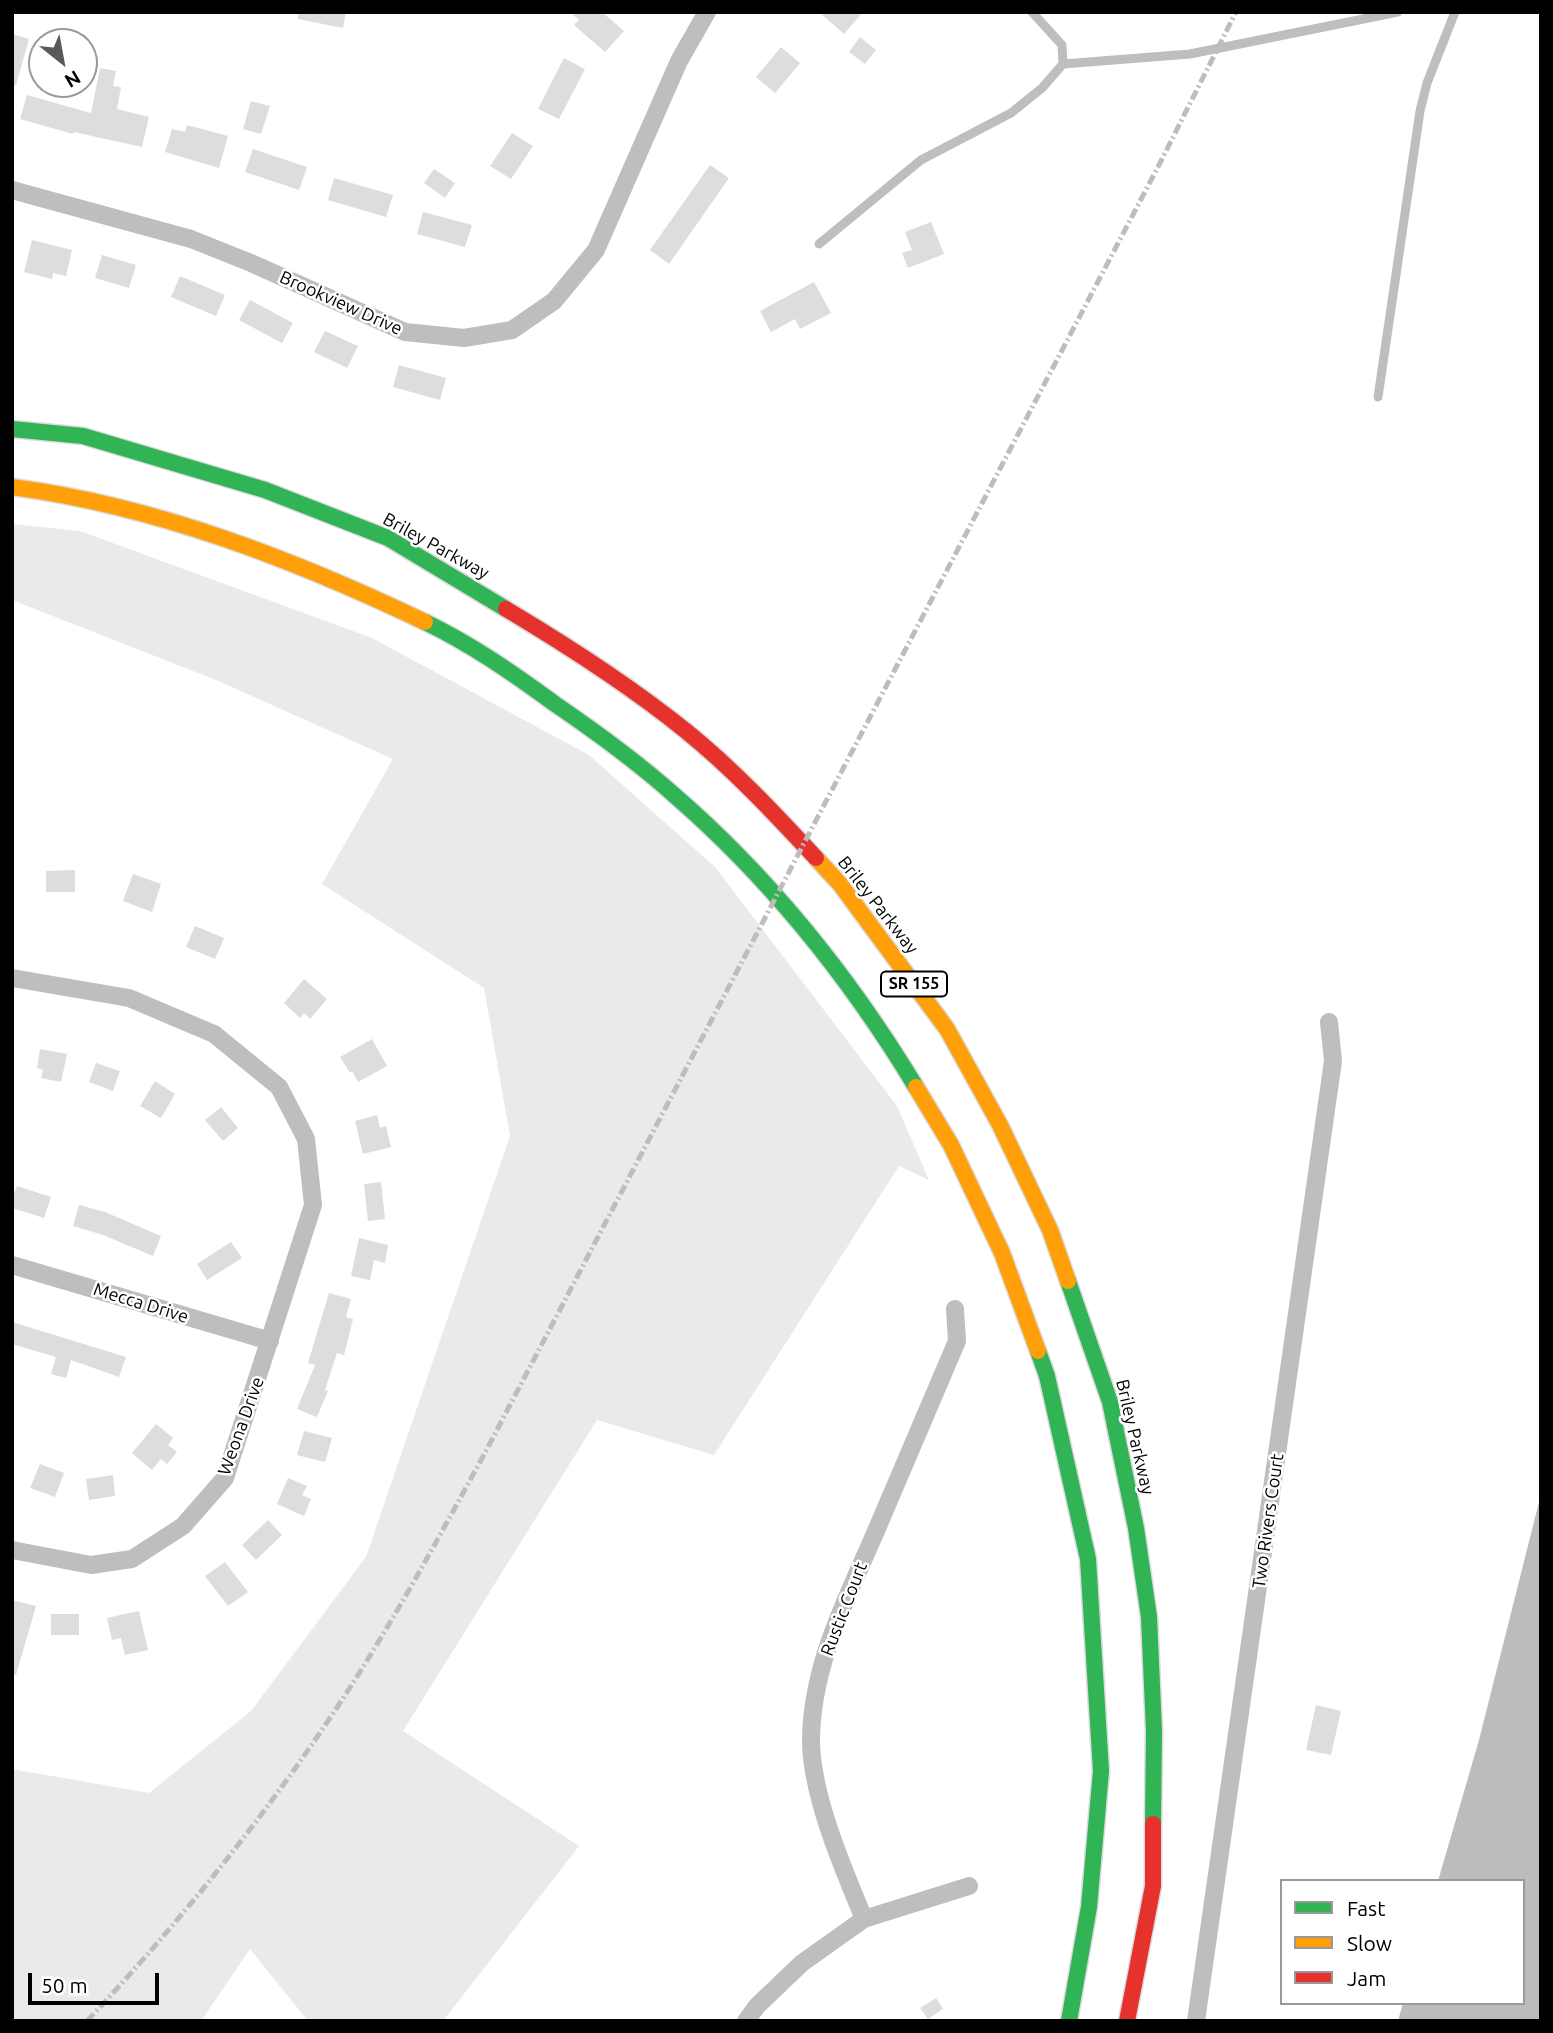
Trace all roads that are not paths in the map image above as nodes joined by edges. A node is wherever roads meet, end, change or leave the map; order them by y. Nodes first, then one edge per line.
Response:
1 (707, 12) edge
2 (1032, 12) edge
3 (1398, 12) edge
4 (1455, 12) edge
5 (1063, 64) junction
6 (12, 190) edge
7 (818, 244) dead end
8 (1378, 397) dead end
9 (12, 429) edge
10 (12, 487) edge
11 (12, 978) edge
12 (1329, 1021) dead end
13 (12, 1265) edge
14 (955, 1309) dead end
15 (270, 1341) junction
16 (12, 1550) edge
17 (969, 1886) dead end
18 (864, 1919) junction
19 (746, 2021) edge
20 (1069, 2021) edge
21 (1127, 2021) edge
22 (1196, 2021) edge

1 - 6 street, Brookview Drive
2 - 5 lane
3 - 5 lane
4 - 8 lane
5 - 7 lane
9 - 21 highway, Briley Parkway / SR 155
10 - 20 highway, SR 155
11 - 15 street, Weona Drive
12 - 22 street, Two Rivers Court
13 - 15 street, Mecca Drive
14 - 18 street, Rustic Court
15 - 16 street, Weona Drive
17 - 18 street
18 - 19 street

